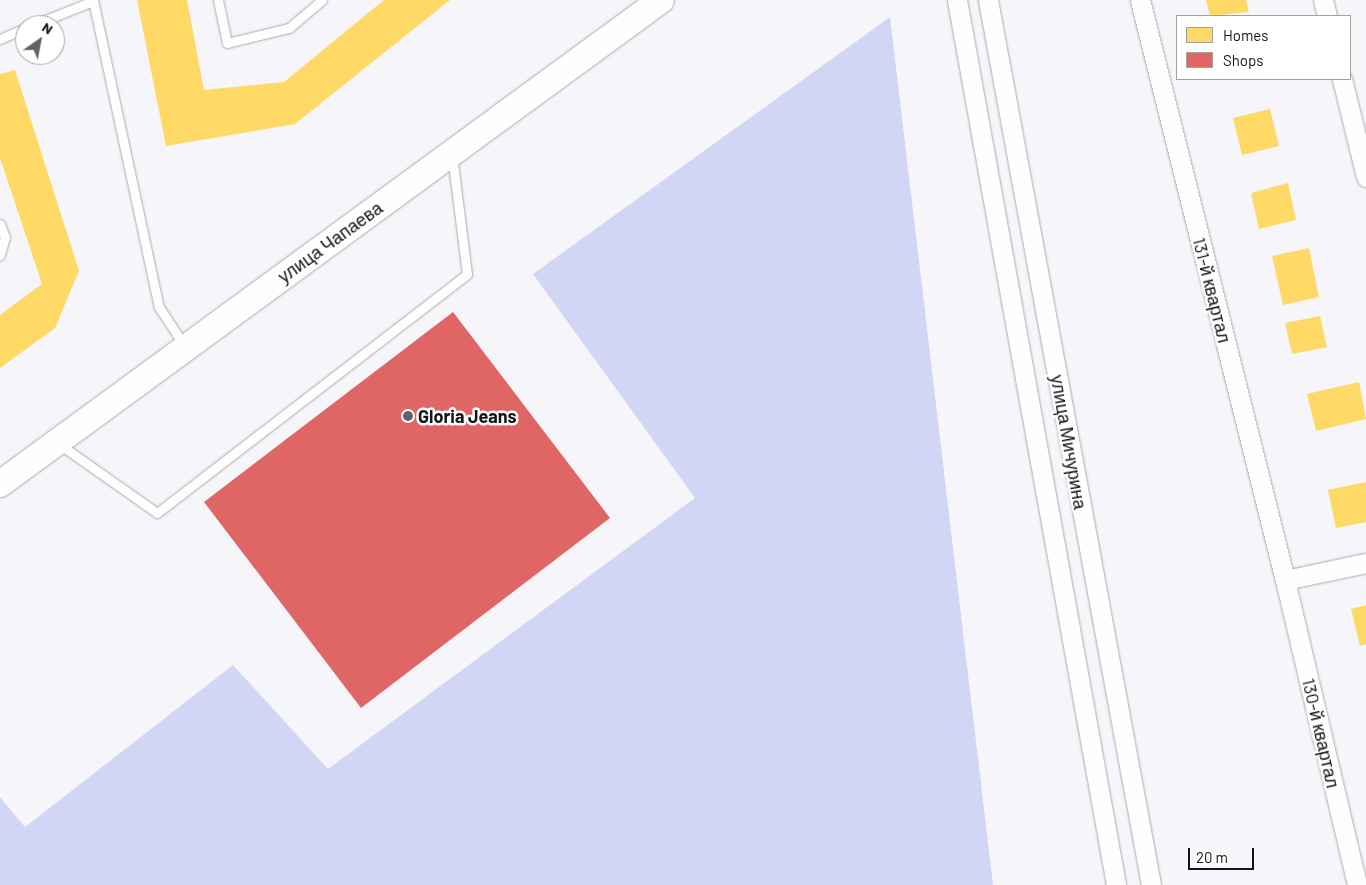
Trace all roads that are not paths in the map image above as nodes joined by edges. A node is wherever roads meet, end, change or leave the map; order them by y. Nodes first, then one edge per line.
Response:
1 (93, 0) edge
2 (218, 0) edge
3 (322, 0) edge
4 (957, 0) edge
5 (988, 0) edge
6 (1140, 0) edge
7 (1323, 0) edge
8 (651, 3) edge
9 (57, 15) edge
10 (1327, 15) edge
11 (15, 32) edge
12 (0, 39) edge
13 (1342, 80) edge
14 (452, 153) junction
15 (1366, 177) edge
16 (0, 224) edge
17 (0, 255) edge
18 (186, 348) junction
19 (57, 442) junction
20 (0, 484) edge
21 (1366, 563) edge
22 (1285, 580) junction
23 (1116, 885) edge
24 (1151, 885) edge
25 (1357, 885) edge

1 - 9 lane
1 - 18 lane
2 - 3 lane
4 - 23 street, улица Мичурина
5 - 24 street, улица Мичурина
6 - 22 street, 131-й квартал
7 - 10 street
8 - 14 main road, улица Чапаева
11 - 12 lane
13 - 15 street
14 - 18 main road, улица Чапаева
14 - 19 lane
16 - 17 lane
18 - 19 main road, улица Чапаева
19 - 20 main road, улица Чапаева
21 - 22 street
22 - 25 street, 130-й квартал

